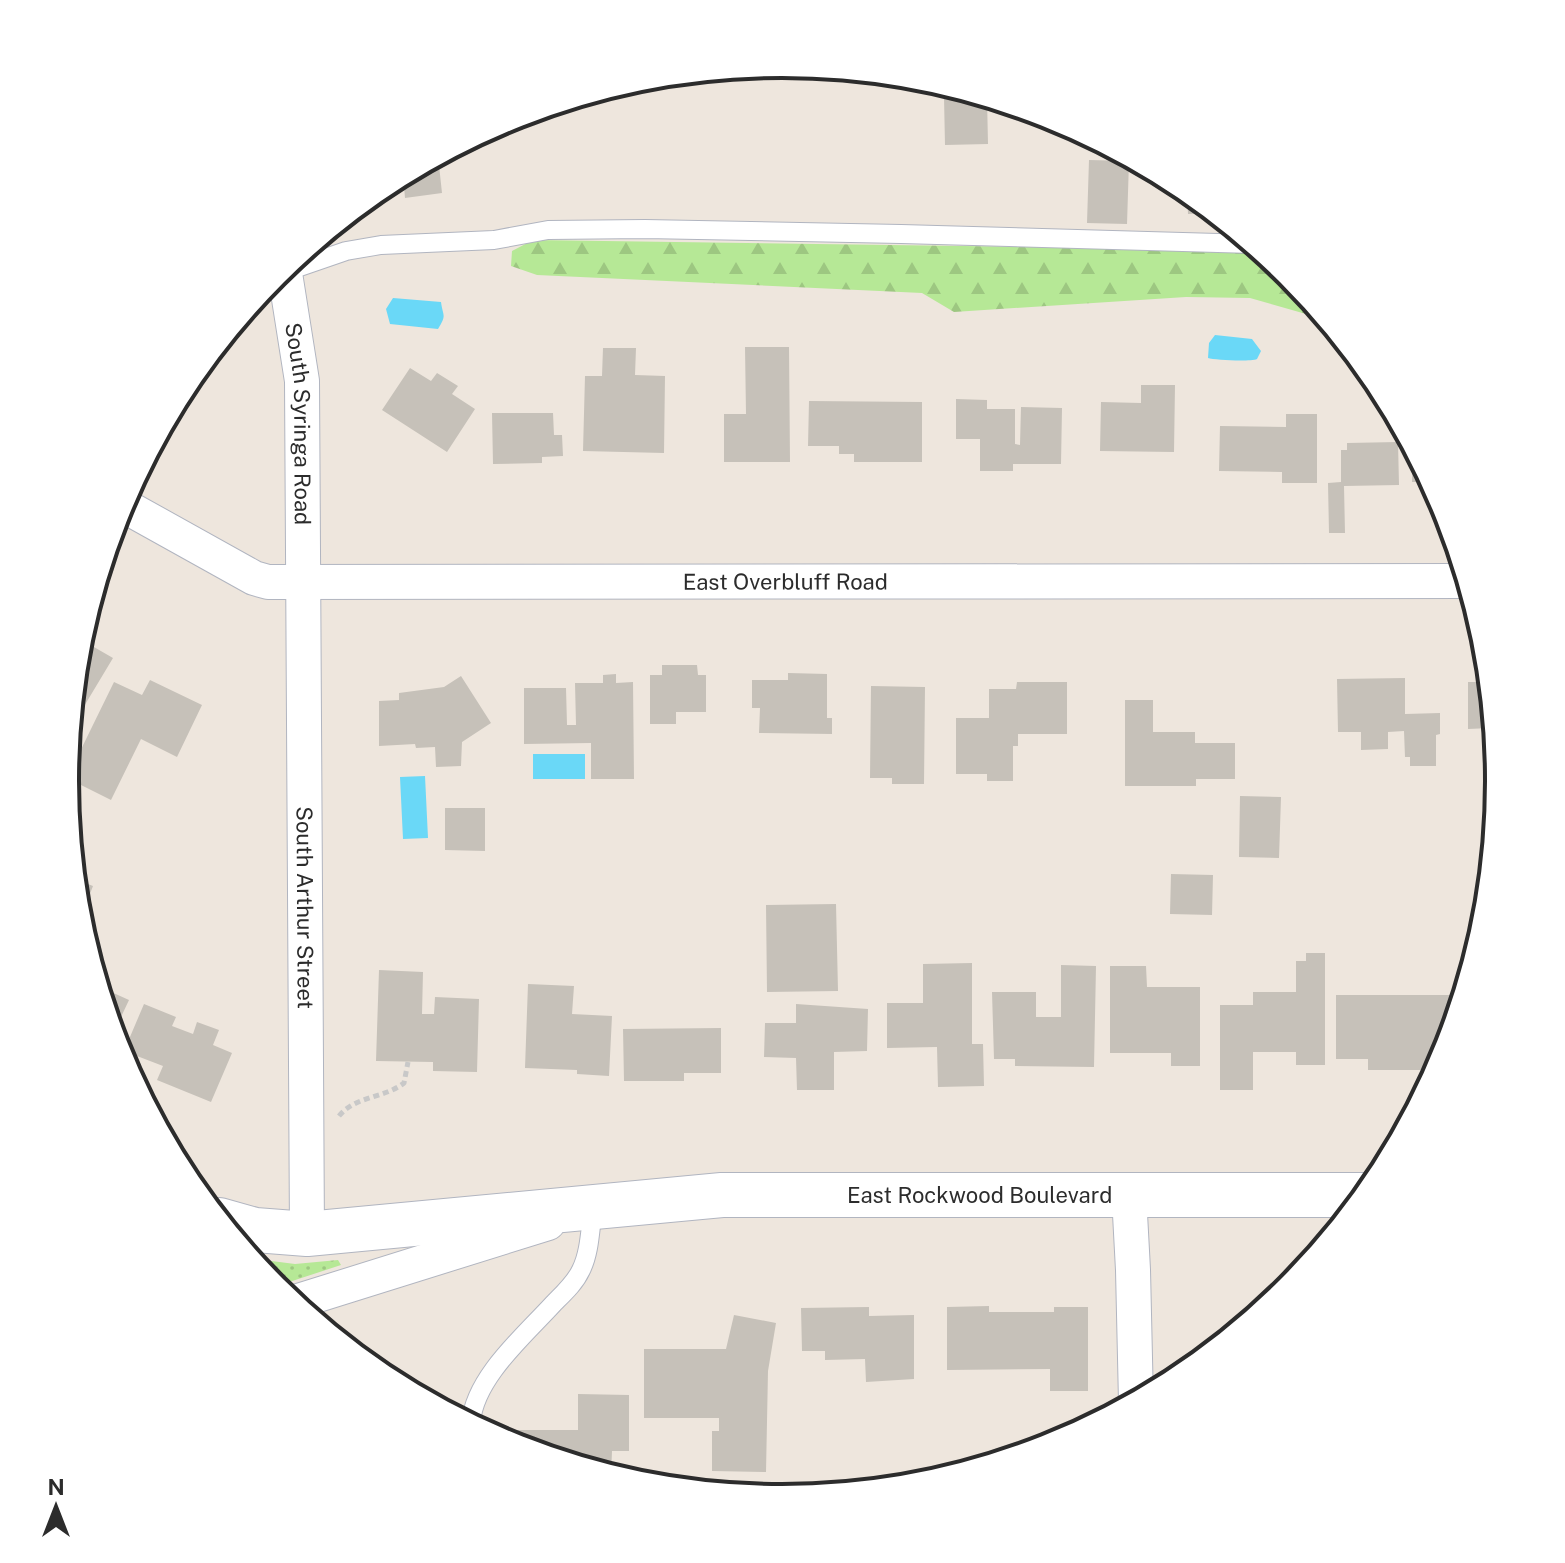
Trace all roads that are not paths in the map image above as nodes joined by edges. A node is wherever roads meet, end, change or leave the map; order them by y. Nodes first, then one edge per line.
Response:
1 (1235, 244) edge
2 (309, 262) edge
3 (286, 283) edge
4 (133, 511) edge
5 (1457, 581) edge
6 (302, 582) junction
7 (1129, 1195) junction
8 (1351, 1195) edge
9 (593, 1209) junction
10 (237, 1225) edge
11 (307, 1234) junction
12 (306, 1299) edge
13 (1136, 1390) edge
14 (472, 1412) edge

1 - 2 lane
3 - 6 street, South Syringa Road
4 - 6 street, East Overbluff Road
5 - 6 street, East Overbluff Road
6 - 11 street, South Arthur Street
7 - 8 street, East Rockwood Boulevard
7 - 9 street, East Rockwood Boulevard
7 - 13 street
9 - 11 street, East Rockwood Boulevard
9 - 12 street, East Rockwood Boulevard
9 - 14 lane
10 - 11 street, East Rockwood Boulevard

